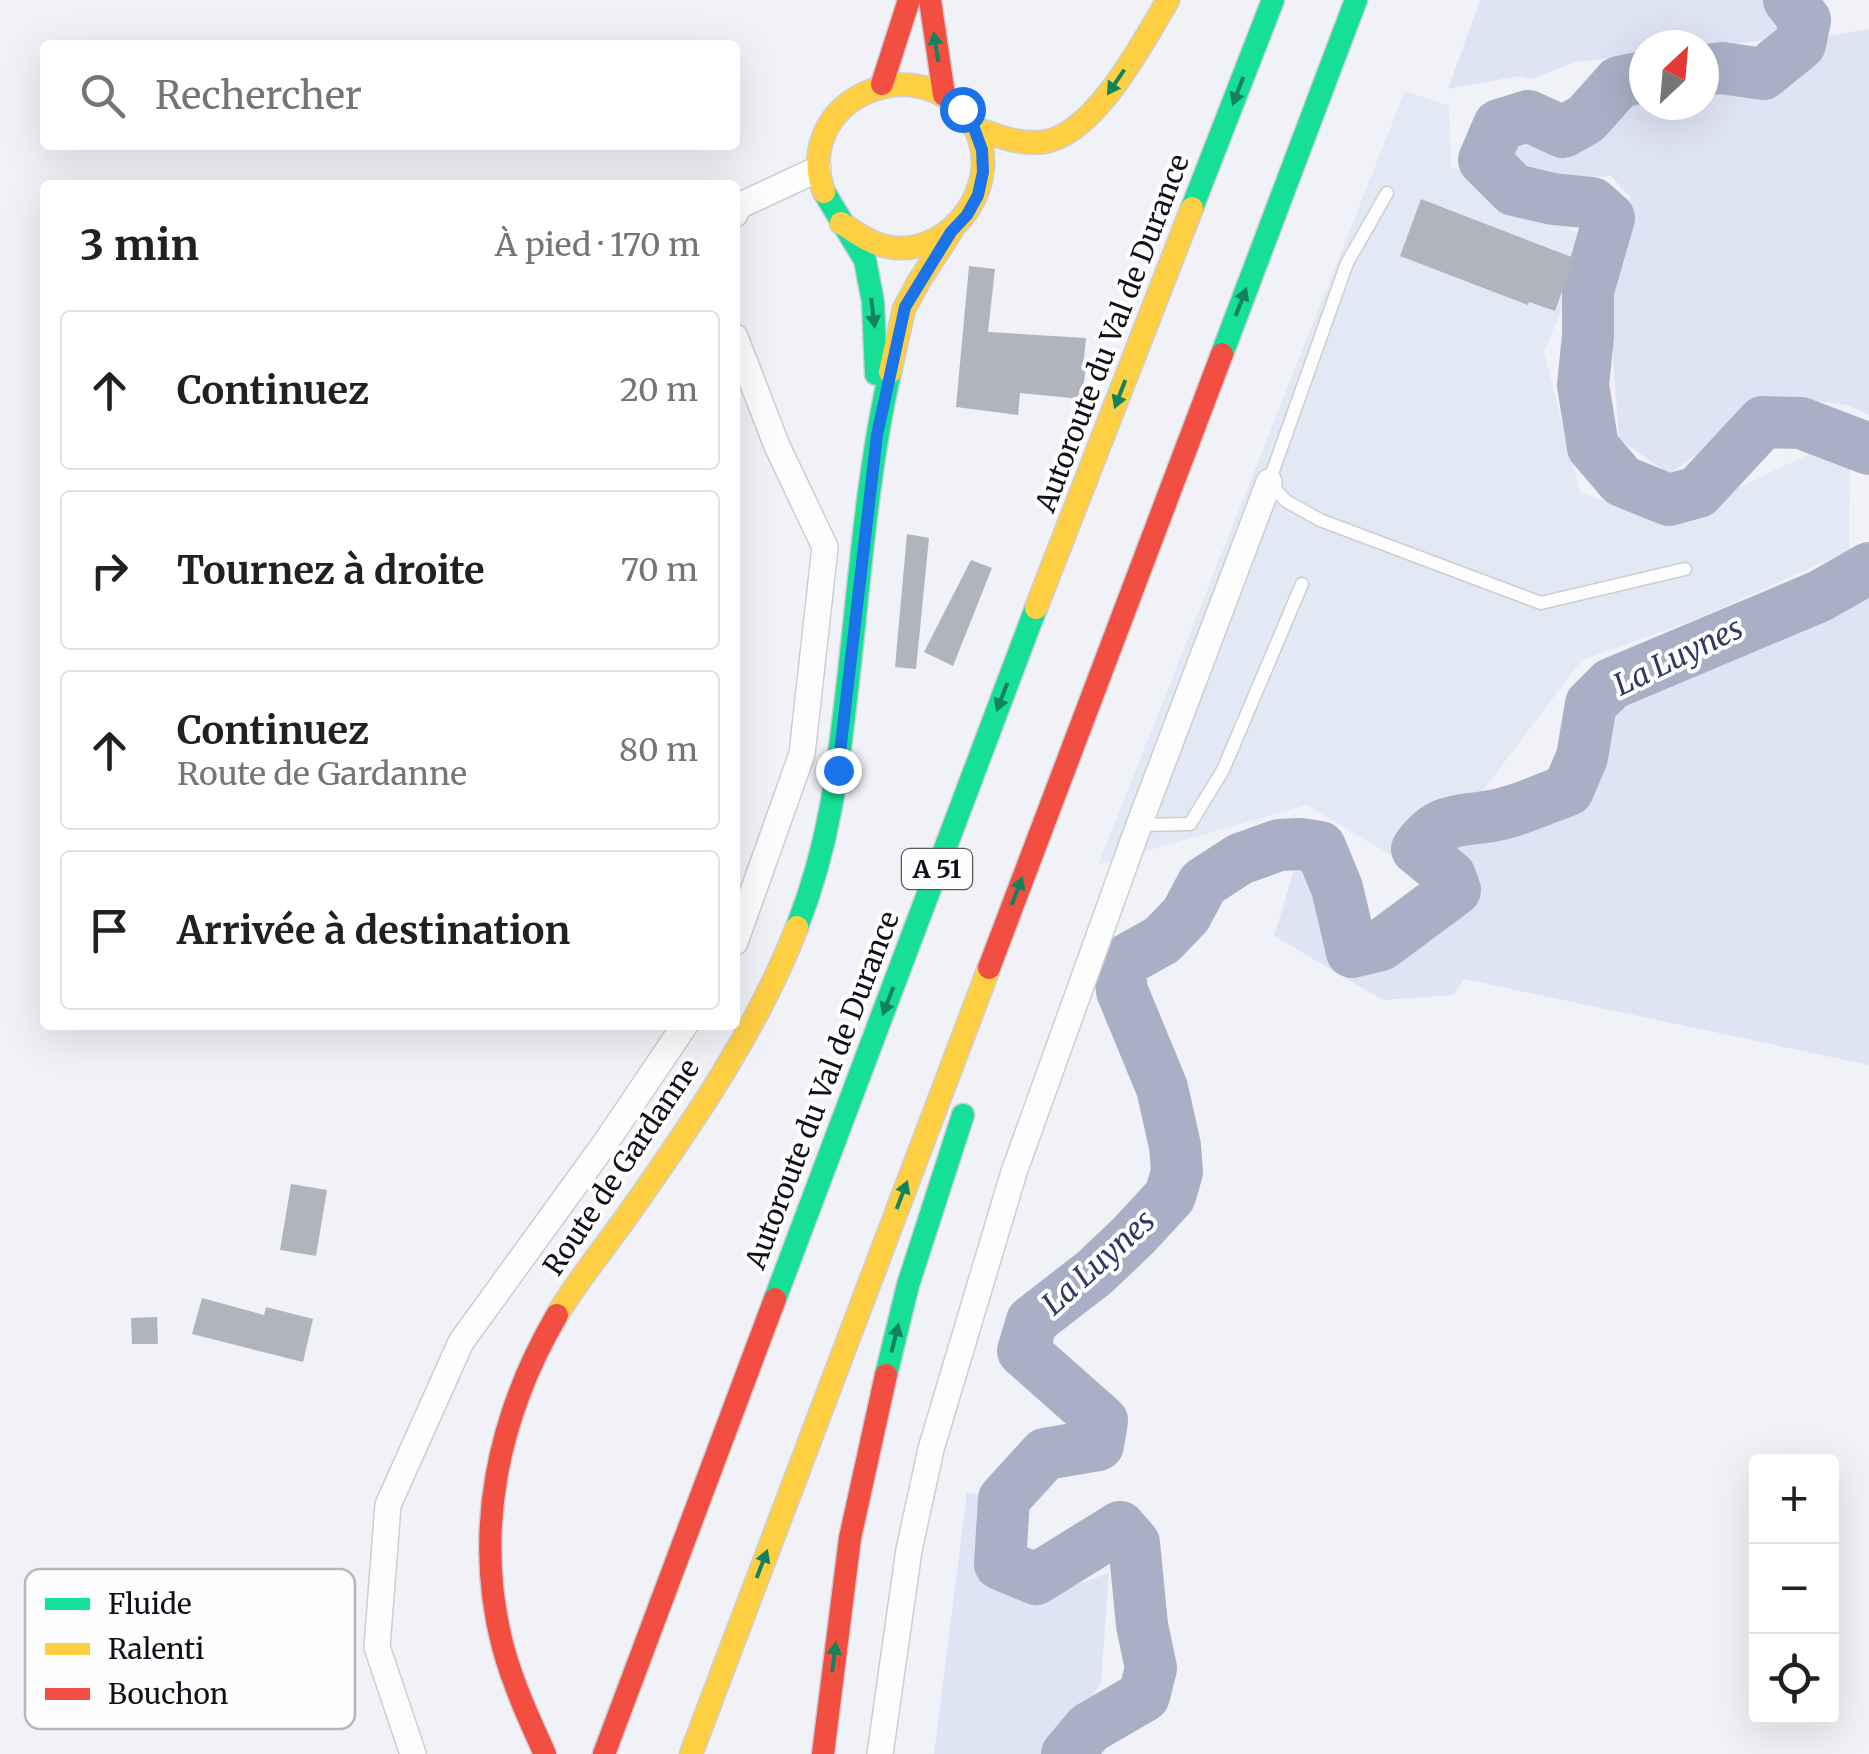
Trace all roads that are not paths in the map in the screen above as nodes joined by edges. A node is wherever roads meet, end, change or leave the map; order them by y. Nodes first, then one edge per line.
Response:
1 (909, 0) edge
2 (930, 0) edge
3 (1168, 0) edge
4 (1273, 0) edge
5 (1356, 0) edge
6 (882, 84) junction
7 (944, 95) junction
8 (974, 128) junction
9 (818, 169) junction
10 (1387, 192) dead end
11 (740, 206) edge
12 (842, 223) junction
13 (951, 232) junction
14 (740, 350) edge
15 (1206, 393) junction
16 (877, 435) junction
17 (1269, 482) junction
18 (1686, 570) dead end
19 (1302, 584) dead end
20 (1138, 825) junction
21 (740, 928) edge
22 (1002, 996) dead end
23 (681, 1030) edge
24 (972, 1087) dead end
25 (606, 1748) edge
26 (414, 1754) edge
27 (545, 1754) edge
28 (691, 1754) edge
29 (823, 1754) edge
30 (880, 1754) edge

1 - 6 main road
7 -> 2 main road
3 -> 8 main road
4 -> 25 main road, Autoroute du Val de Durance / A 51
15 -> 5 main road
6 - 7 main road
6 - 9 main road
7 - 8 main road
8 - 13 main road
9 - 11 street
9 - 12 main road
10 - 17 lane
12 - 13 main road
12 -> 16 main road
13 - 16 main road
14 - 21 street
15 - 22 main road
28 -> 15 main road
16 - 27 main road, Route de Gardanne
17 - 18 lane
17 - 20 street
19 - 20 lane
20 - 30 street
23 - 26 street
29 -> 24 main road

